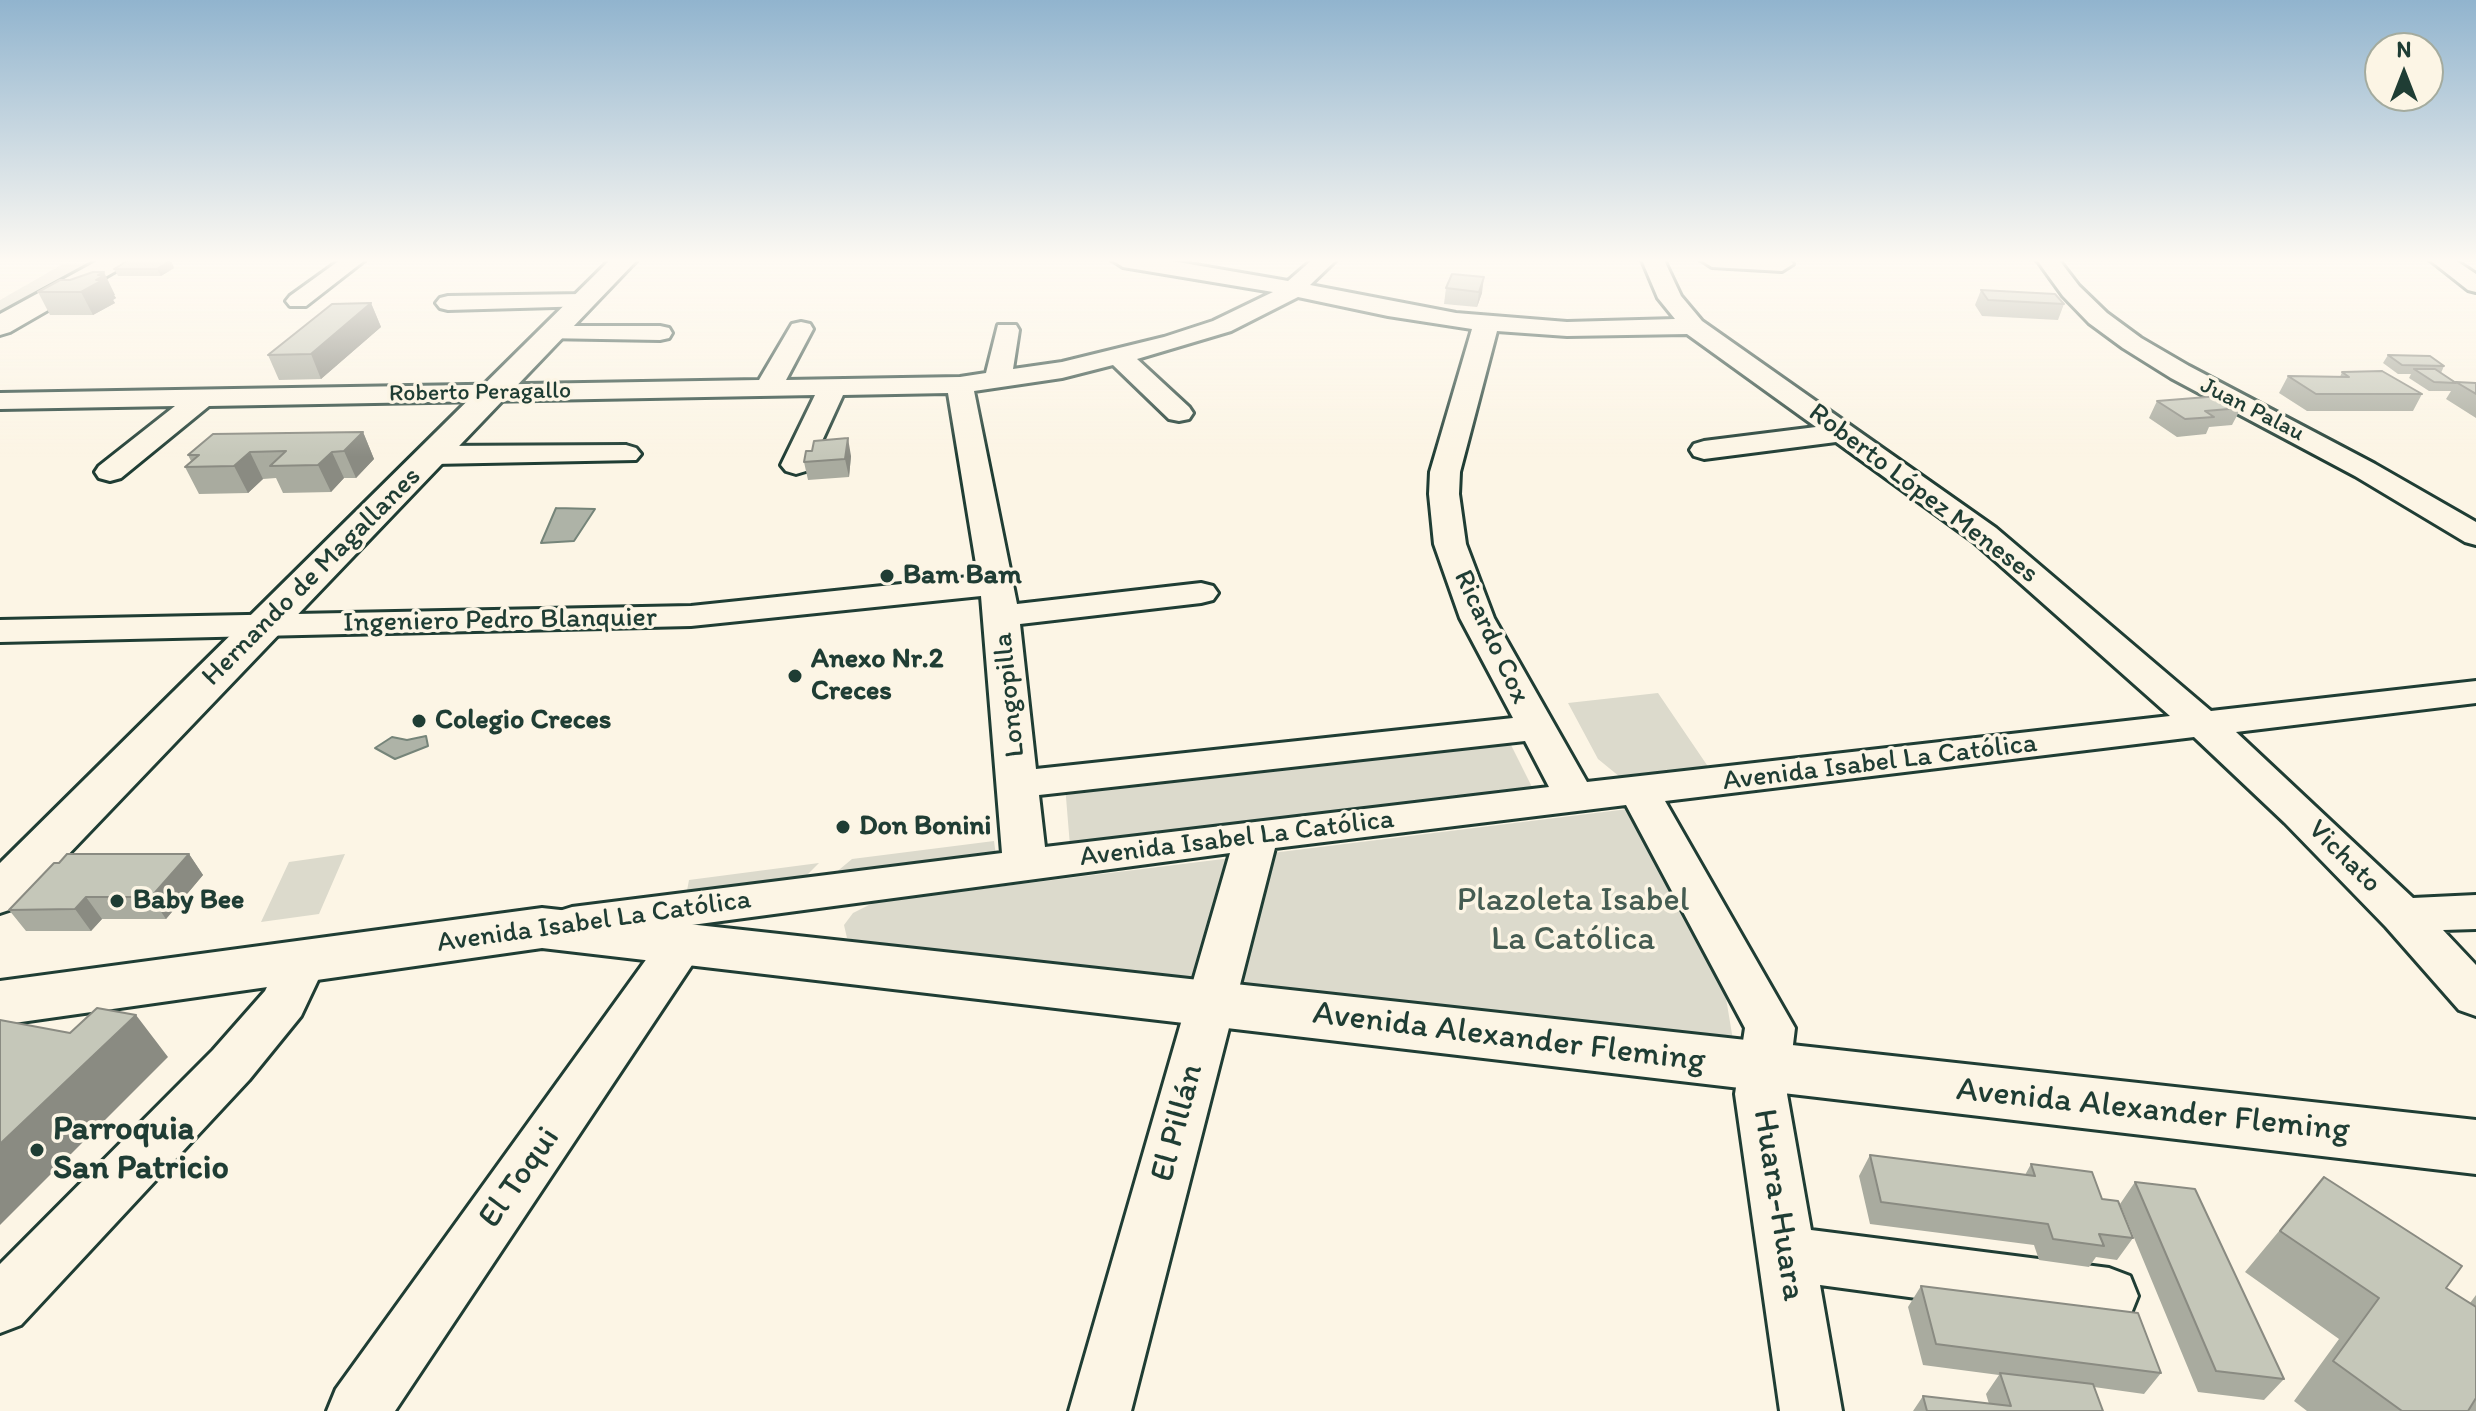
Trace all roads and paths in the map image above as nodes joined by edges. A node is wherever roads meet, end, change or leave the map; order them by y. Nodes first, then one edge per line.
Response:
1 (559, 326) edge
2 (1222, 326) edge
3 (1485, 326) edge
4 (1516, 326) edge
5 (1693, 326) joint
6 (2109, 326) edge
7 (801, 329) dead end
8 (1007, 330) dead end
9 (552, 333) junction
10 (660, 333) dead end
11 (1120, 358) junction
12 (998, 380) junction
13 (960, 385) junction
14 (833, 387) junction
15 (768, 388) junction
16 (494, 392) junction
17 (203, 397) junction
18 (0, 401) edge
19 (1179, 413) dead end
20 (1845, 432) junction
21 (1704, 450) dead end
22 (626, 454) dead end
23 (433, 455) junction
24 (796, 465) dead end
25 (110, 472) dead end
26 (2476, 535) edge
27 (1201, 593) dead end
28 (1000, 600) junction
29 (265, 625) junction
30 (0, 631) edge
31 (2476, 692) edge
32 (2204, 724) junction
33 (1535, 728) junction
34 (1019, 784) junction
35 (1639, 792) junction
36 (1576, 799) junction
37 (1257, 835) junction
38 (1025, 866) junction
39 (0, 894) edge
40 (2476, 912) edge
41 (2402, 915) junction
42 (542, 928) junction
43 (682, 944) junction
44 (303, 961) junction
45 (2476, 997) edge
46 (0, 1003) edge
47 (1211, 1004) junction
48 (1766, 1068) junction
49 (2476, 1147) edge
50 (1785, 1253) junction
51 (2109, 1296) dead end
52 (0, 1305) edge
53 (358, 1411) edge
54 (1100, 1411) edge
55 (1811, 1411) edge

1 - 9 main road, Hernando de Magallanes
2 - 11 street, Roberto Peragallo
3 - 33 street, Ricardo Cox
4 - 5 street
5 - 20 street, Roberto López Meneses
6 - 26 street, Juan Palau
7 - 15 street
8 - 12 street
9 - 10 street
9 - 16 main road, Hernando de Magallanes
11 - 12 street, Roberto Peragallo
11 - 19 street
12 - 13 street, Roberto Peragallo
13 - 14 street, Roberto Peragallo
13 - 28 street, Longopilla
14 - 15 street, Roberto Peragallo
14 - 24 street
15 - 16 street, Roberto Peragallo
16 - 17 street, Roberto Peragallo
16 - 23 main road, Hernando de Magallanes
17 - 18 street, Roberto Peragallo
17 - 25 street
20 - 21 street
20 - 32 street, Roberto López Meneses
22 - 23 street
23 - 29 main road, Hernando de Magallanes
27 - 28 street, Ingeniero Pedro Blanquier
28 - 29 street, Ingeniero Pedro Blanquier
28 - 34 street, Longopilla
29 - 30 street, Ingeniero Pedro Blanquier
29 - 39 main road, Hernando de Magallanes
31 - 32 street, Avenida Isabel La Católica
32 - 35 street, Avenida Isabel La Católica
32 - 41 street, Vichato
33 - 34 street
33 - 36 street, Ricardo Cox
34 - 38 street, Longopilla
35 - 36 street, Avenida Isabel La Católica
35 - 48 street, Huara-Huara
36 - 37 street, Avenida Isabel La Católica
37 - 38 street, Avenida Isabel La Católica
37 - 47 street, El Pillán
38 - 42 street, Avenida Isabel La Católica
40 - 41 street
41 - 45 street, Vichato
42 - 43 main road, Avenida Alexander Fleming
42 - 44 main road, Avenida Isabel La Católica
43 - 47 main road, Avenida Alexander Fleming
43 - 53 street, El Toqui
44 - 46 main road, Avenida Isabel La Católica
44 - 52 street
47 - 48 main road, Avenida Alexander Fleming
47 - 54 street, El Pillán
48 - 49 main road, Avenida Alexander Fleming
48 - 50 street, Huara-Huara
50 - 51 street
50 - 55 street, Huara-Huara

